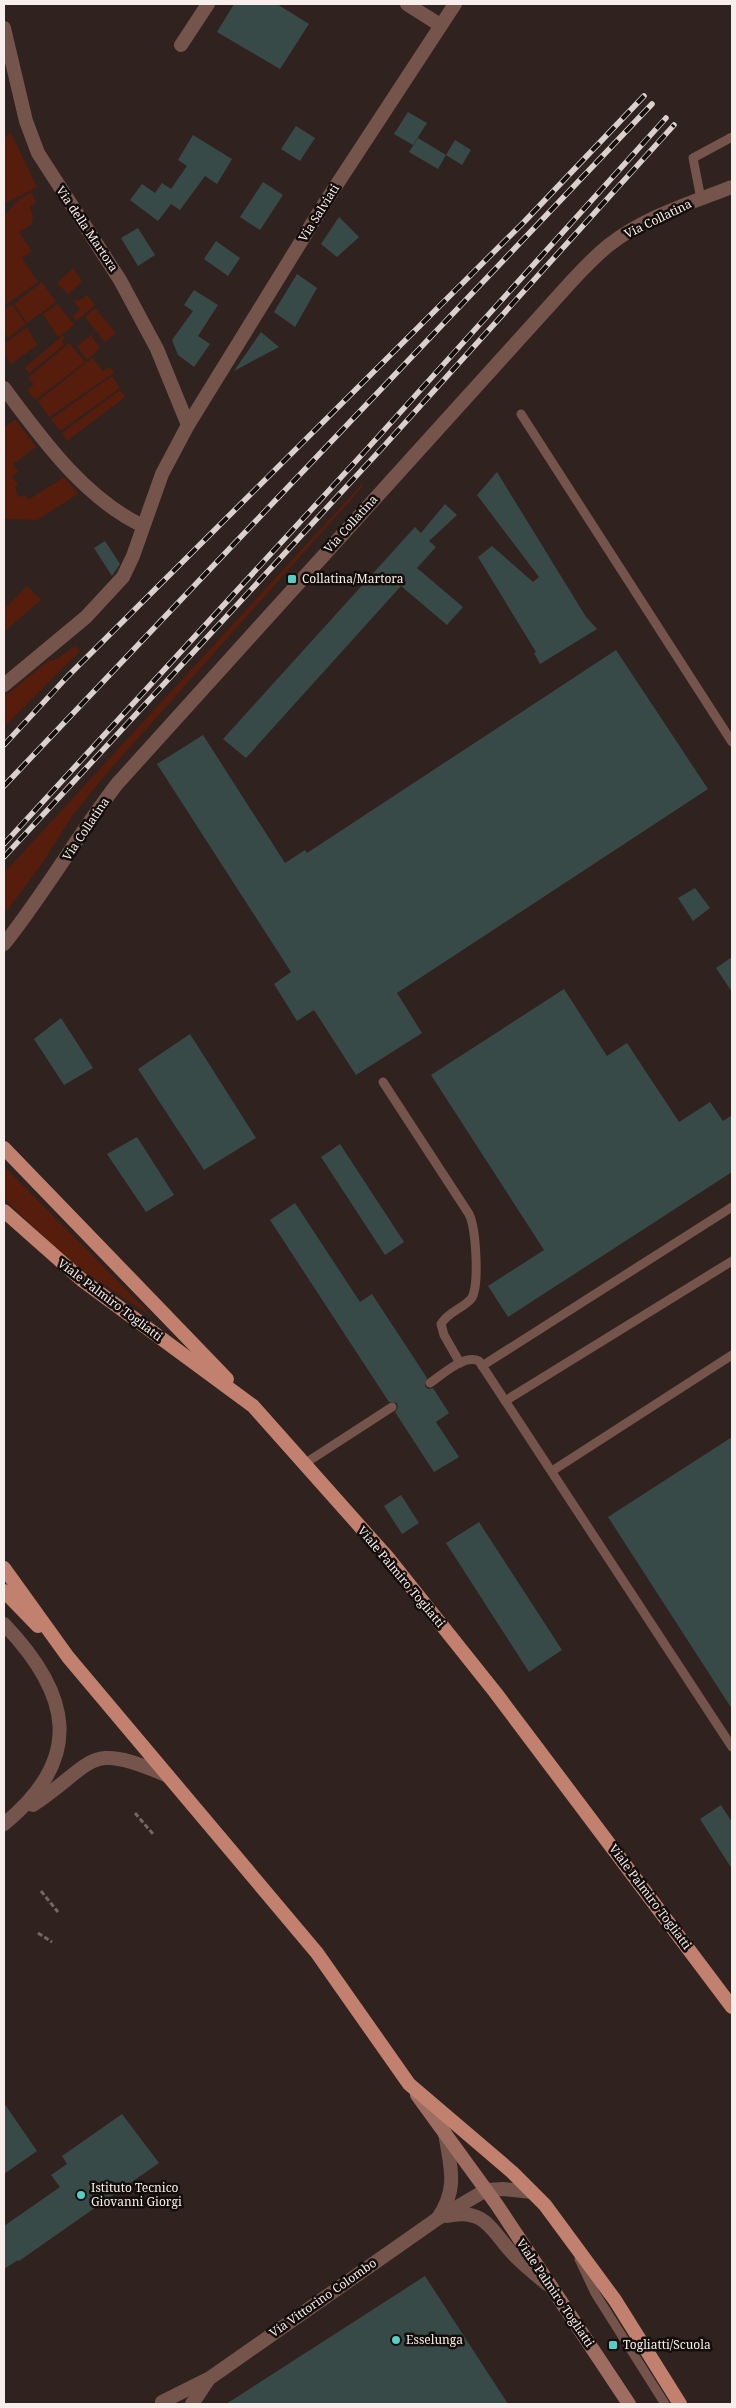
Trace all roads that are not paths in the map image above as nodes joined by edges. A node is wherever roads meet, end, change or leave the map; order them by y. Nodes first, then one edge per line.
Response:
1 (208, 4) edge
2 (407, 4) edge
3 (455, 4) edge
4 (440, 25) junction
5 (4, 28) edge
6 (181, 45) dead end
7 (732, 137) edge
8 (732, 187) edge
9 (701, 199) junction
10 (4, 388) edge
11 (521, 414) dead end
12 (188, 424) junction
13 (143, 526) junction
14 (4, 685) edge
15 (732, 742) edge
16 (4, 944) edge
17 (384, 1082) dead end
18 (4, 1148) edge
19 (4, 1155) edge
20 (19, 1163) junction
21 (732, 1207) edge
22 (4, 1211) edge
23 (732, 1261) edge
24 (732, 1354) edge
25 (460, 1363) junction
26 (482, 1366) junction
27 (430, 1383) dead end
28 (505, 1401) junction
29 (254, 1406) junction
30 (392, 1407) dead end
31 (304, 1464) junction
32 (552, 1471) junction
33 (4, 1568) edge
34 (4, 1591) edge
35 (4, 1624) edge
36 (68, 1657) junction
37 (732, 1747) edge
38 (168, 1776) junction
39 (16, 1814) junction
40 (4, 1824) edge
41 (732, 2007) edge
42 (409, 2084) junction
43 (445, 2132) junction
44 (486, 2190) junction
45 (532, 2192) junction
46 (437, 2219) junction
47 (571, 2241) junction
48 (548, 2284) junction
49 (210, 2378) junction
50 (164, 2404) edge
51 (192, 2404) edge
52 (629, 2404) edge
53 (665, 2404) edge
54 (680, 2404) edge

1 - 6 street
2 - 4 street
3 - 4 street, Via Salviati
4 - 12 street, Via Salviati
5 - 12 street, Via della Martora
7 - 9 lane
8 - 9 street, Via Collatina
9 - 16 street, Via Collatina
10 - 13 street
11 - 15 lane
12 - 13 street, Via Salviati
13 - 14 street, Via Salviati
17 - 25 lane
18 - 20 main road
19 - 20 street
20 - 29 main road
21 - 26 lane
22 - 29 main road, Viale Palmiro Togliatti
23 - 28 lane
24 - 32 lane
25 - 26 lane
25 - 27 lane
26 - 28 lane
28 - 32 lane
29 - 31 main road, Viale Palmiro Togliatti
30 - 31 lane
31 - 41 main road, Viale Palmiro Togliatti
32 - 37 lane
33 - 36 main road, Viale Palmiro Togliatti
34 - 36 main road
35 - 39 street
36 - 38 main road, Viale Palmiro Togliatti
38 - 39 street
38 - 42 main road, Viale Palmiro Togliatti
39 - 40 street
42 - 43 main road, Viale Palmiro Togliatti
42 - 45 main road, Viale Palmiro Togliatti
43 - 44 main road, Viale Palmiro Togliatti
43 - 46 street, Via Vittorino Colombo
44 - 45 street
44 - 46 street, Via Vittorino Colombo
44 - 48 main road, Viale Palmiro Togliatti
45 - 47 main road, Viale Palmiro Togliatti
46 - 48 street, Via Vittorino Colombo
46 - 49 street, Via Vittorino Colombo
47 - 53 lane, Viale Palmiro Togliatti
47 - 54 main road, Viale Palmiro Togliatti
48 - 52 main road, Viale Palmiro Togliatti
49 - 50 street, Via Vittorino Colombo
49 - 51 street, Via Vittorino Colombo

